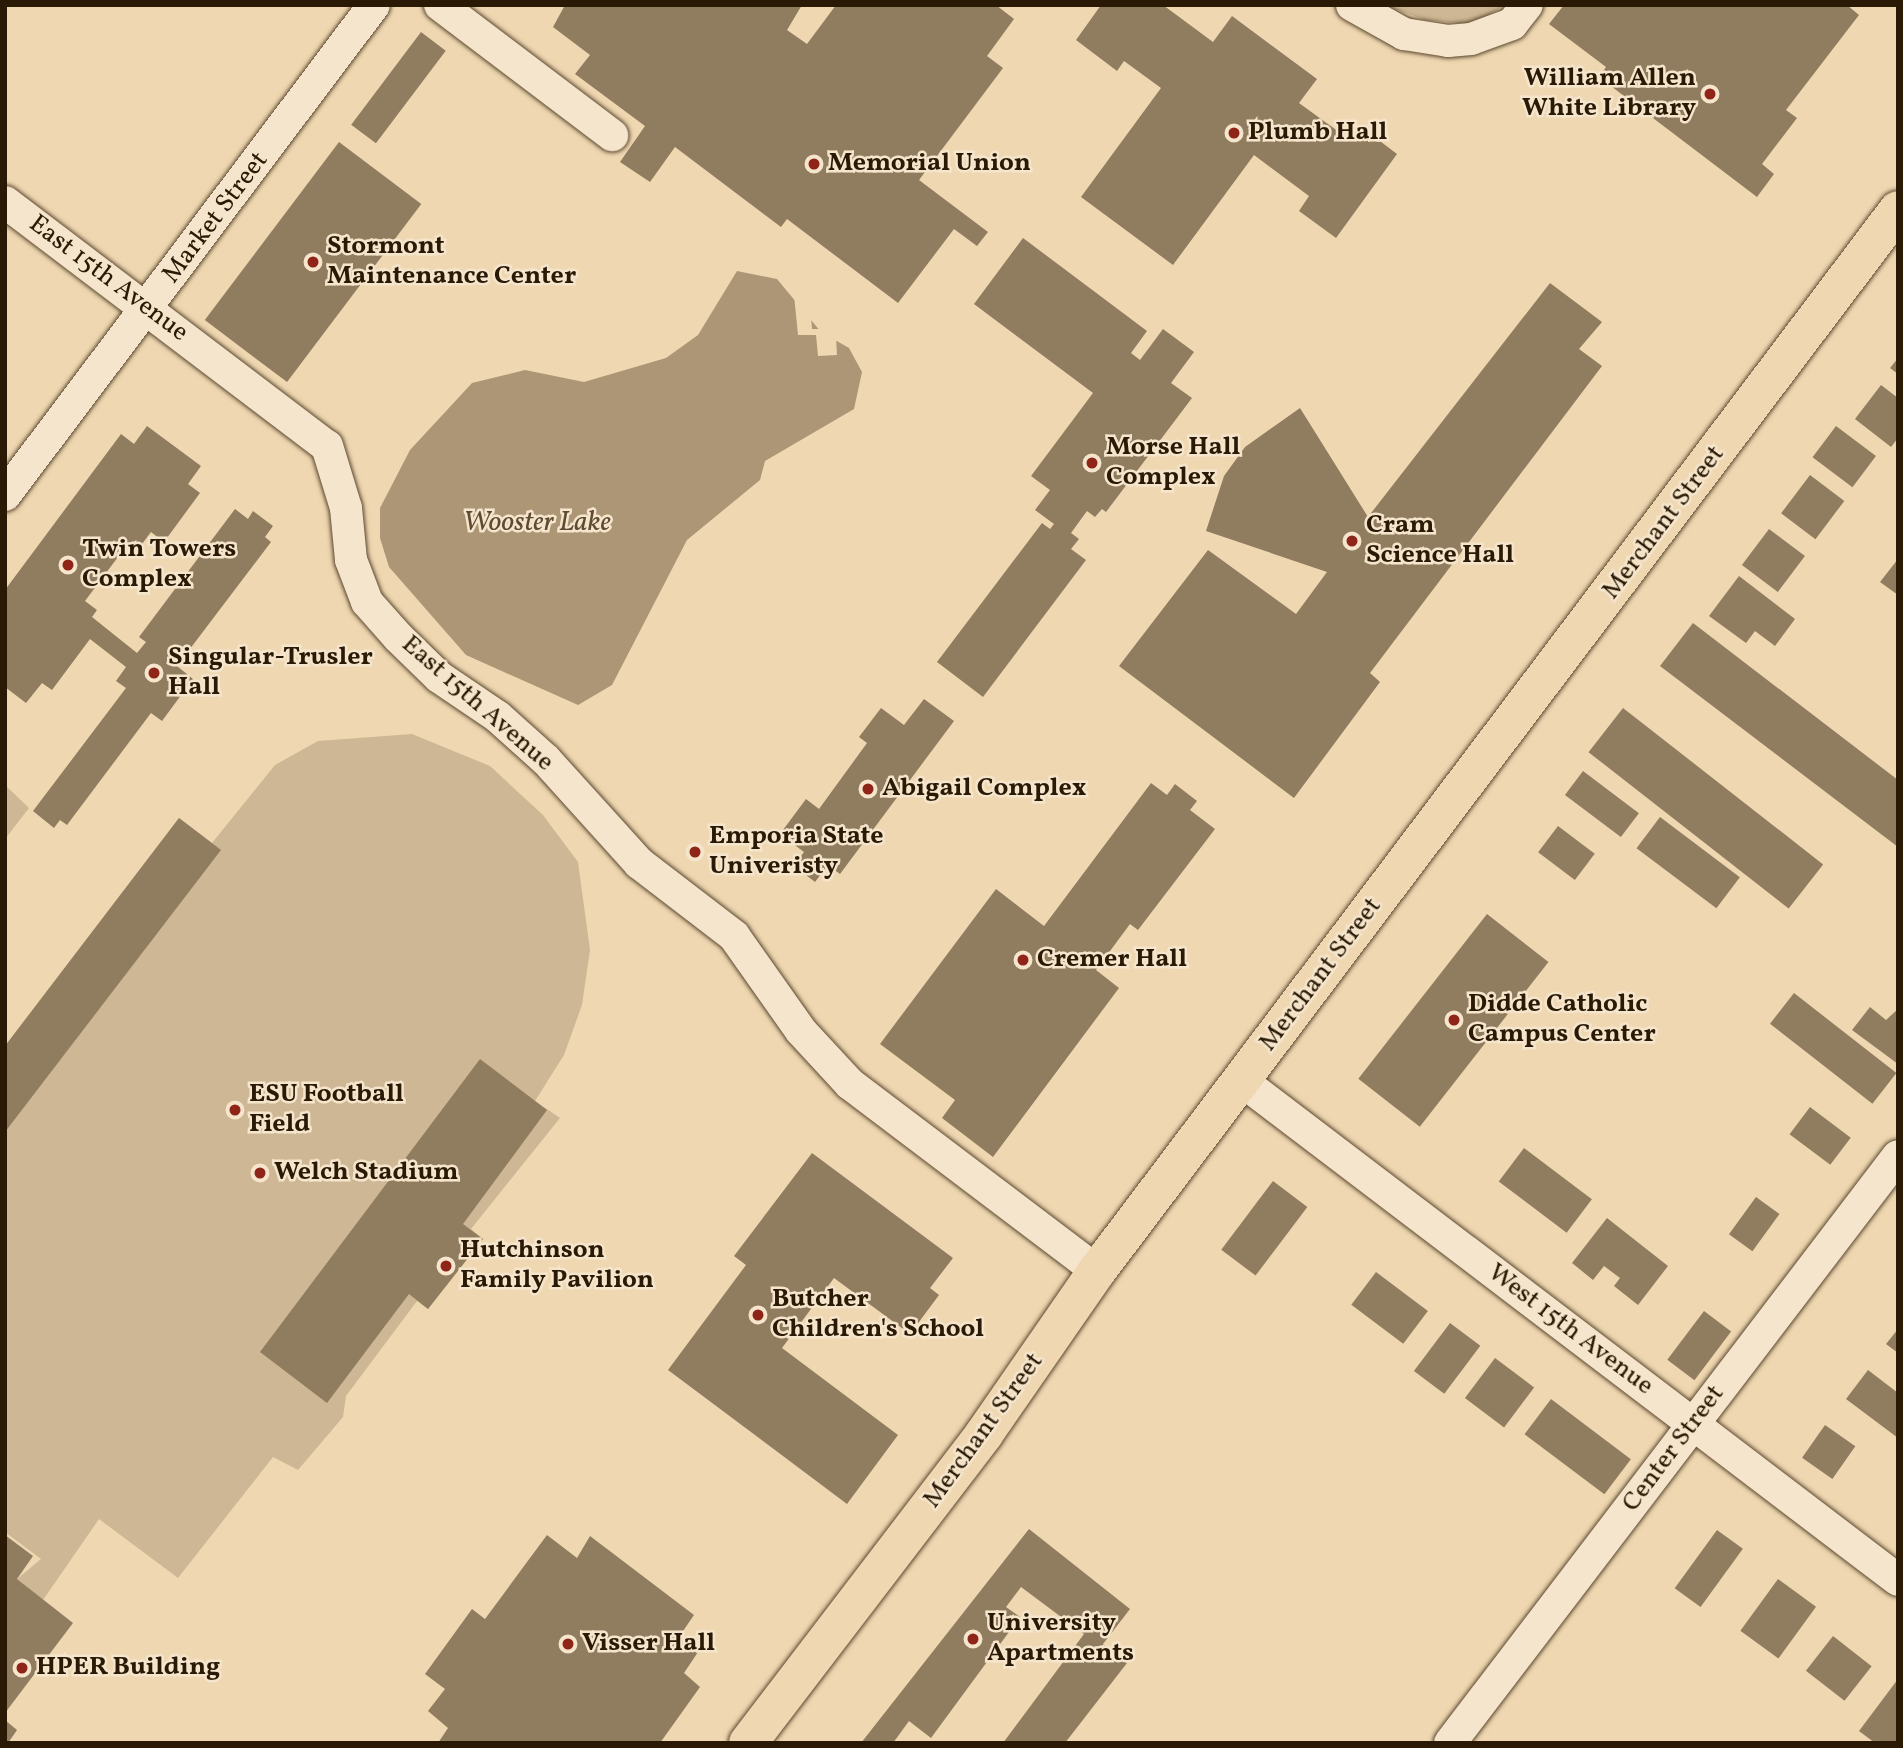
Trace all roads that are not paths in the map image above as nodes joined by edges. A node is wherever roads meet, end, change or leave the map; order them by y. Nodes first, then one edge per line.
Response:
1 (374, 5) edge
2 (440, 5) edge
3 (1352, 5) edge
4 (1519, 15) edge
5 (612, 135) dead end
6 (5, 202) edge
7 (1898, 210) edge
8 (149, 309) junction
9 (5, 495) edge
10 (1241, 1081) junction
11 (1898, 1156) edge
12 (1097, 1271) junction
13 (1694, 1424) junction
14 (1898, 1580) edge
15 (748, 1743) edge
16 (1451, 1743) edge

1 - 8 street, Market Street
2 - 5 street
3 - 4 street
6 - 8 street, East 15th Avenue
7 - 10 main road, Merchant Street
8 - 9 street, Market Street
8 - 12 street, East 15th Avenue
10 - 12 main road, Merchant Street
10 - 13 street, West 15th Avenue
11 - 13 street, Center Street
12 - 15 main road, Merchant Street
13 - 14 street, West 15th Avenue
13 - 16 street, Center Street

